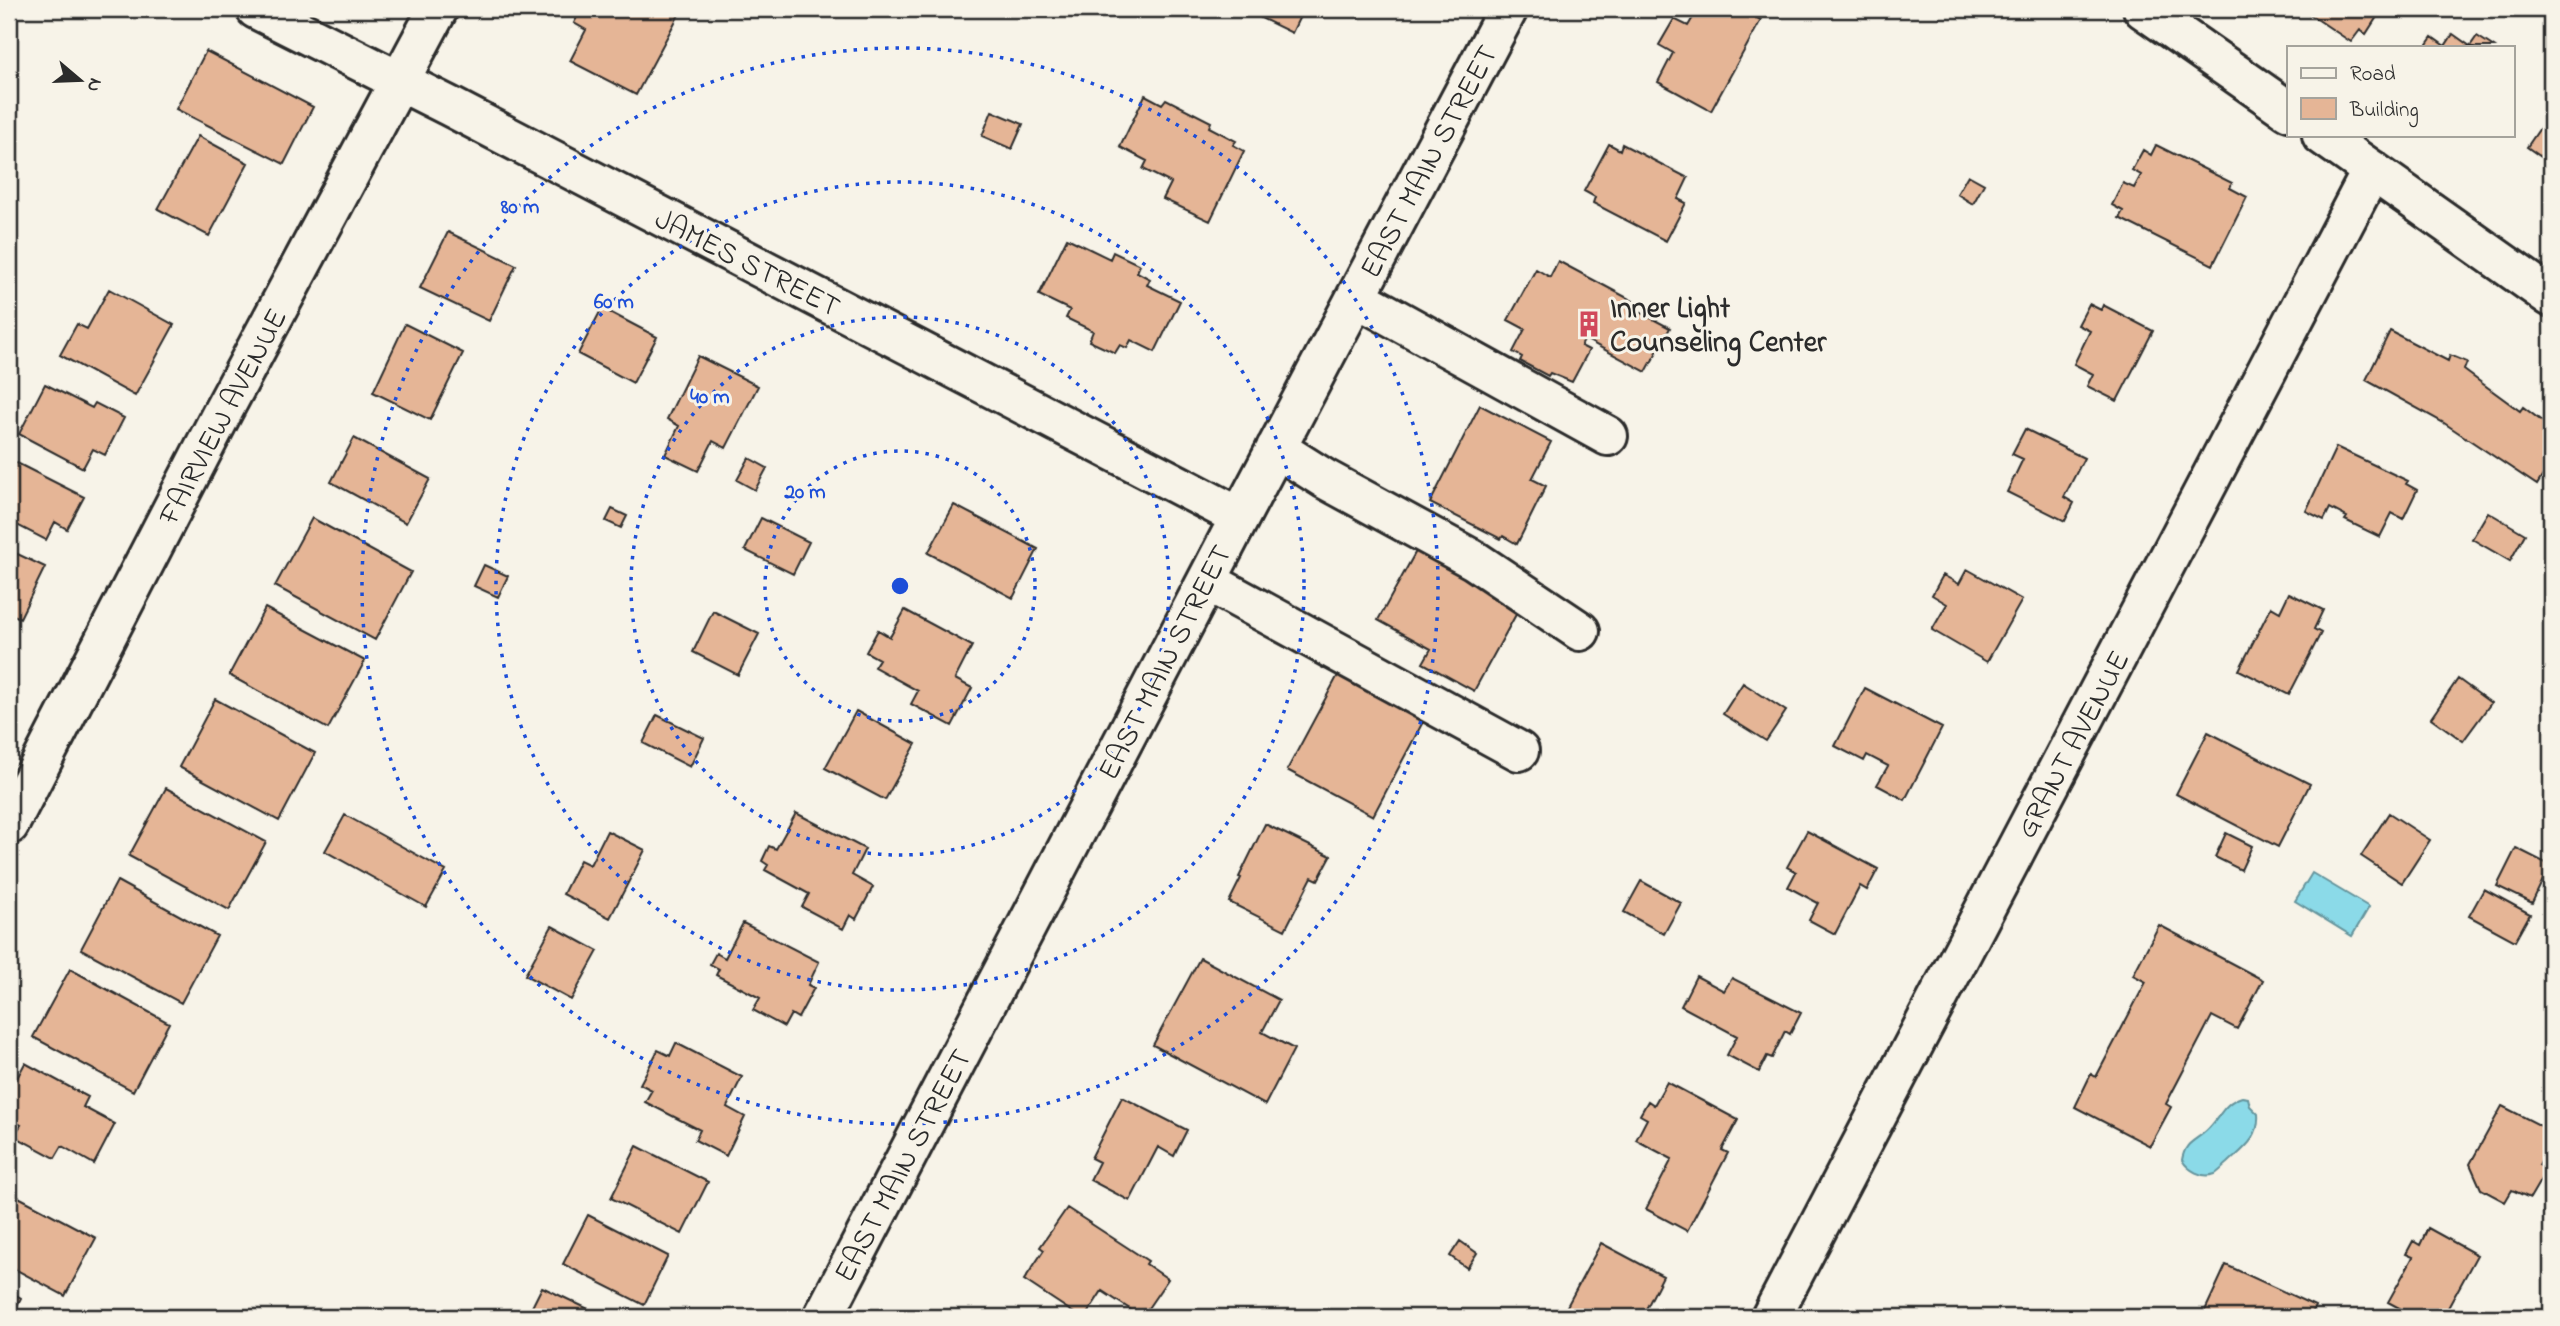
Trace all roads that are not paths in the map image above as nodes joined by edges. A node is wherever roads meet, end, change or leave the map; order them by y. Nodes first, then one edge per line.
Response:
1 (256, 9) edge
2 (438, 9) edge
3 (1508, 9) edge
4 (2143, 9) edge
5 (400, 81) junction
6 (2287, 110) edge
7 (2323, 136) edge
8 (2372, 170) junction
9 (1356, 297) junction
10 (2551, 297) edge
11 (1608, 436) dead end
12 (1276, 448) junction
13 (1240, 517) junction
14 (1207, 580) junction
15 (1580, 631) dead end
16 (1519, 751) dead end
17 (9, 825) edge
18 (823, 1317) edge
19 (1771, 1317) edge

1 - 5 street, JAMES STREET
2 - 5 street, FAIRVIEW AVENUE
3 - 9 street, EAST MAIN STREET
4 - 6 street
5 - 13 street, JAMES STREET
5 - 17 street, FAIRVIEW AVENUE
7 - 8 street
8 - 10 street
8 - 19 street, GRANT AVENUE
9 - 11 street
9 - 12 street, EAST MAIN STREET
12 - 13 street, EAST MAIN STREET
12 - 15 street
13 - 14 street, EAST MAIN STREET
14 - 16 street
14 - 18 street, EAST MAIN STREET

